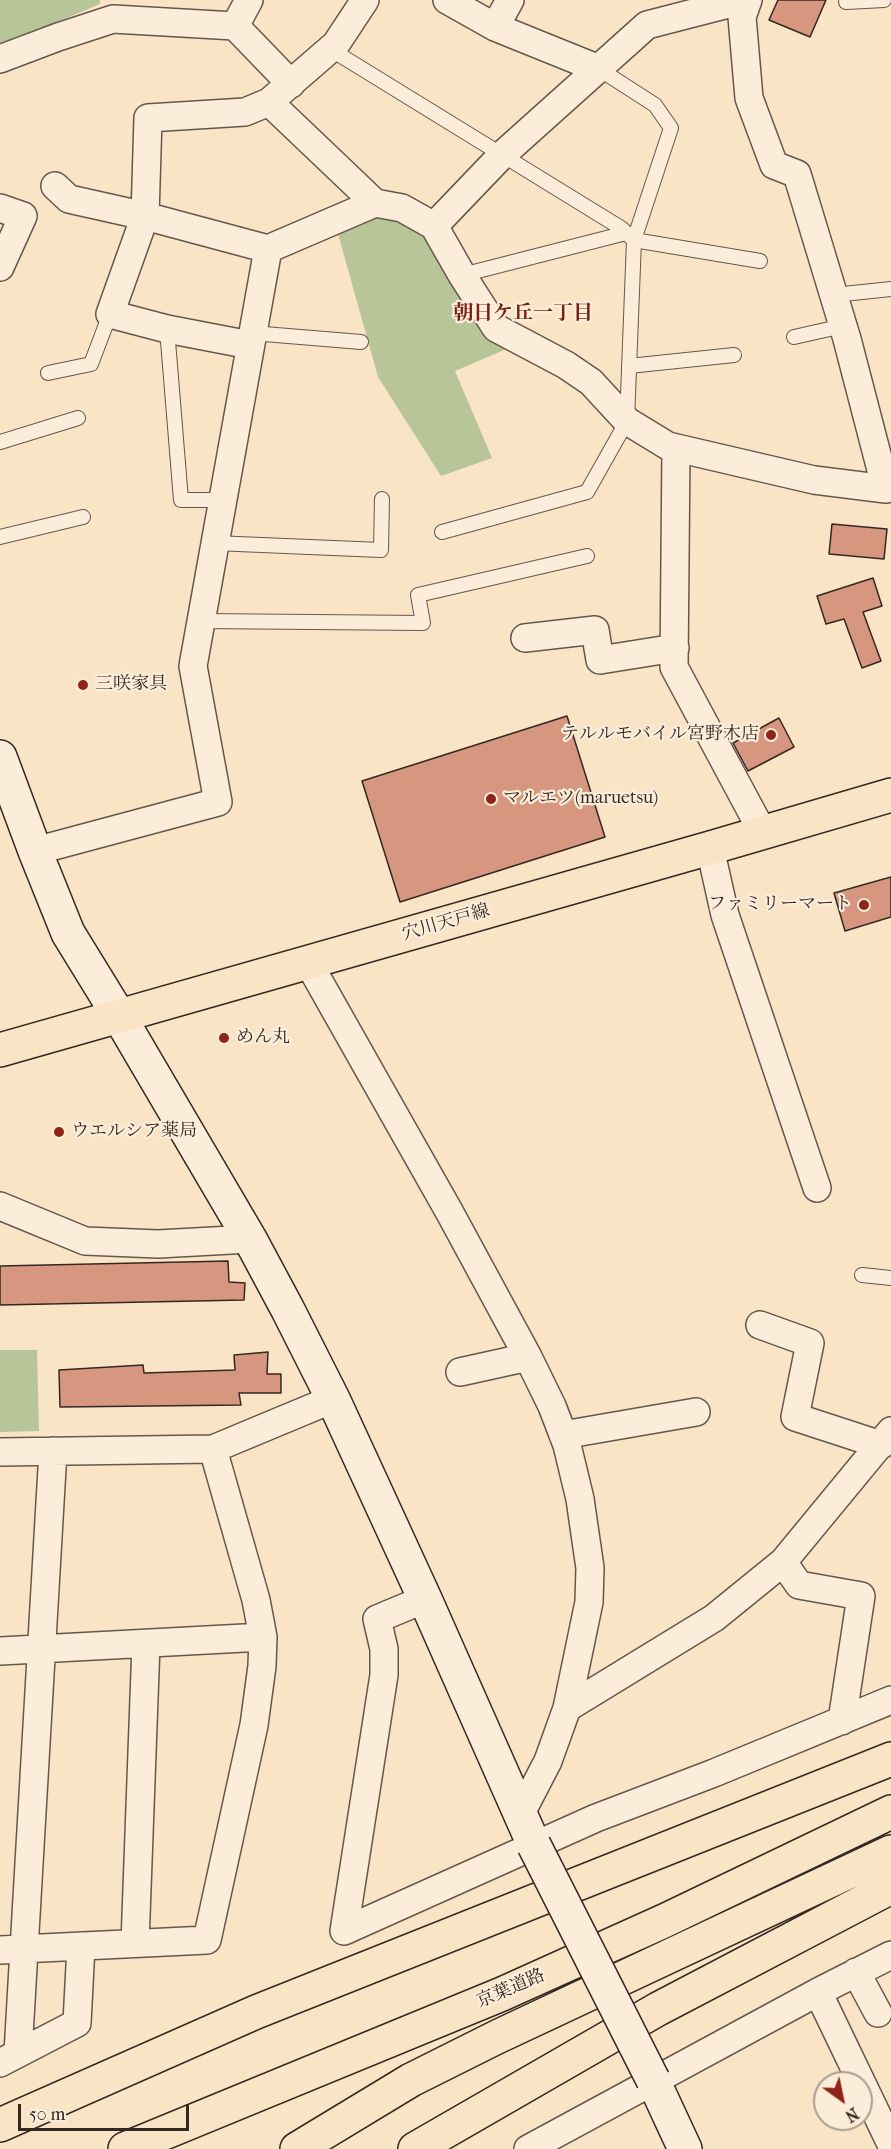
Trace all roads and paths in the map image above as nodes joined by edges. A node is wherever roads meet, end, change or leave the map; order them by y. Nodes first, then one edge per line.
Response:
1 (249, 0) edge
2 (365, 0) edge
3 (447, 0) edge
4 (510, 0) edge
5 (746, 0) edge
6 (884, 0) edge
7 (846, 2) dead end
8 (236, 26) junction
9 (495, 27) junction
10 (330, 49) junction
11 (0, 59) edge
12 (598, 69) junction
13 (291, 84) junction
14 (269, 102) junction
15 (502, 155) junction
16 (55, 186) dead end
17 (375, 203) junction
18 (0, 208) edge
19 (145, 216) junction
20 (434, 226) junction
21 (630, 236) junction
22 (268, 249) junction
23 (760, 261) dead end
24 (0, 267) edge
25 (462, 276) junction
26 (891, 289) edge
27 (834, 295) junction
28 (110, 314) junction
29 (843, 326) junction
30 (166, 329) junction
31 (794, 337) dead end
32 (251, 339) junction
33 (361, 342) dead end
34 (734, 355) dead end
35 (629, 366) junction
36 (48, 373) dead end
37 (78, 418) dead end
38 (627, 421) junction
39 (0, 442) edge
40 (675, 448) junction
41 (889, 489) edge
42 (382, 499) dead end
43 (222, 500) junction
44 (83, 517) dead end
45 (442, 532) dead end
46 (0, 537) edge
47 (214, 543) junction
48 (587, 556) dead end
49 (200, 621) junction
50 (525, 638) dead end
51 (675, 648) junction
52 (0, 756) edge
53 (891, 795) edge
54 (763, 833) junction
55 (710, 848) junction
56 (34, 851) junction
57 (308, 962) junction
58 (119, 1016) junction
59 (0, 1050) edge
60 (817, 1188) dead end
61 (0, 1206) edge
62 (250, 1239) junction
63 (862, 1275) dead end
64 (891, 1278) edge
65 (760, 1325) dead end
66 (528, 1357) junction
67 (460, 1372) dead end
68 (333, 1399) junction
69 (696, 1412) dead end
70 (563, 1435) junction
71 (886, 1438) edge
72 (213, 1449) junction
73 (53, 1451) junction
74 (0, 1452) edge
75 (783, 1562) junction
76 (425, 1599) junction
77 (263, 1637) junction
78 (146, 1644) junction
79 (41, 1649) junction
80 (0, 1652) edge
81 (891, 1700) edge
82 (567, 1708) junction
83 (842, 1721) junction
84 (891, 1759) edge
85 (891, 1812) edge
86 (520, 1815) junction
87 (534, 1845) junction
88 (891, 1852) edge
89 (891, 1887) edge
90 (135, 1943) junction
91 (81, 1946) junction
92 (12, 1949) edge
93 (891, 1955) edge
94 (856, 1972) junction
95 (818, 1992) junction
96 (878, 2013) dead end
97 (9, 2058) edge
98 (653, 2080) junction
99 (0, 2125) edge
100 (889, 2136) edge
101 (124, 2149) edge
102 (297, 2149) edge
103 (416, 2149) edge
104 (528, 2149) edge
105 (685, 2149) edge

1 - 8 street
2 - 10 street
3 - 9 street
4 - 9 street
5 - 12 street
5 - 27 street
6 - 7 lane
8 - 11 street
8 - 13 street
9 - 12 street
10 - 13 street
10 - 15 lane
12 - 15 street
12 - 21 lane
13 - 14 street
14 - 17 street
14 - 19 street
15 - 20 street
15 - 21 lane
16 - 19 street
17 - 20 street
17 - 22 street
18 - 24 street
19 - 22 street
19 - 28 street
20 - 25 street
21 - 23 lane
21 - 25 lane
21 - 35 lane
22 - 32 street
25 - 38 street
26 - 27 lane
27 - 29 street
28 - 30 street
28 - 36 lane
29 - 31 lane
29 - 41 street
30 - 32 street
30 - 43 lane
32 - 33 lane
32 - 43 street
34 - 35 lane
35 - 38 lane
37 - 39 lane
38 - 40 street
38 - 45 lane
40 - 41 street
40 - 51 street
42 - 47 lane
43 - 47 street
44 - 46 lane
47 - 49 street
48 - 49 lane
49 - 56 street
50 - 51 street
51 - 54 street
52 - 56 street
53 - 54 main road, 穴川天戸線
54 - 55 main road, 穴川天戸線
55 - 57 main road, 穴川天戸線
55 - 60 street
56 - 58 street
57 - 58 main road, 穴川天戸線
57 - 66 street
58 - 59 main road, 穴川天戸線
58 - 62 street
61 - 62 street
62 - 68 street
63 - 64 lane
65 - 71 street
66 - 67 street
66 - 70 street
68 - 72 street
68 - 76 street
69 - 70 street
70 - 82 street
71 - 75 street
72 - 73 street
72 - 77 street
73 - 74 street
73 - 79 street
75 - 82 street
75 - 83 street
76 - 86 street
76 - 87 street
77 - 78 street
77 - 90 street
78 - 79 street
78 - 90 street
79 - 80 street
79 - 92 street
81 - 83 street
82 - 86 street
83 - 87 street
84 - 99 main road
85 - 101 main road, 京葉道路
86 - 87 street
87 - 98 street, bridge
88 - 102 main road, 京葉道路
89 - 103 main road
90 - 91 street
91 - 92 street
91 - 97 street
92 - 97 street
93 - 94 street
94 - 95 street
94 - 96 street
95 - 98 street
95 - 100 street
98 - 104 street
98 - 105 street

